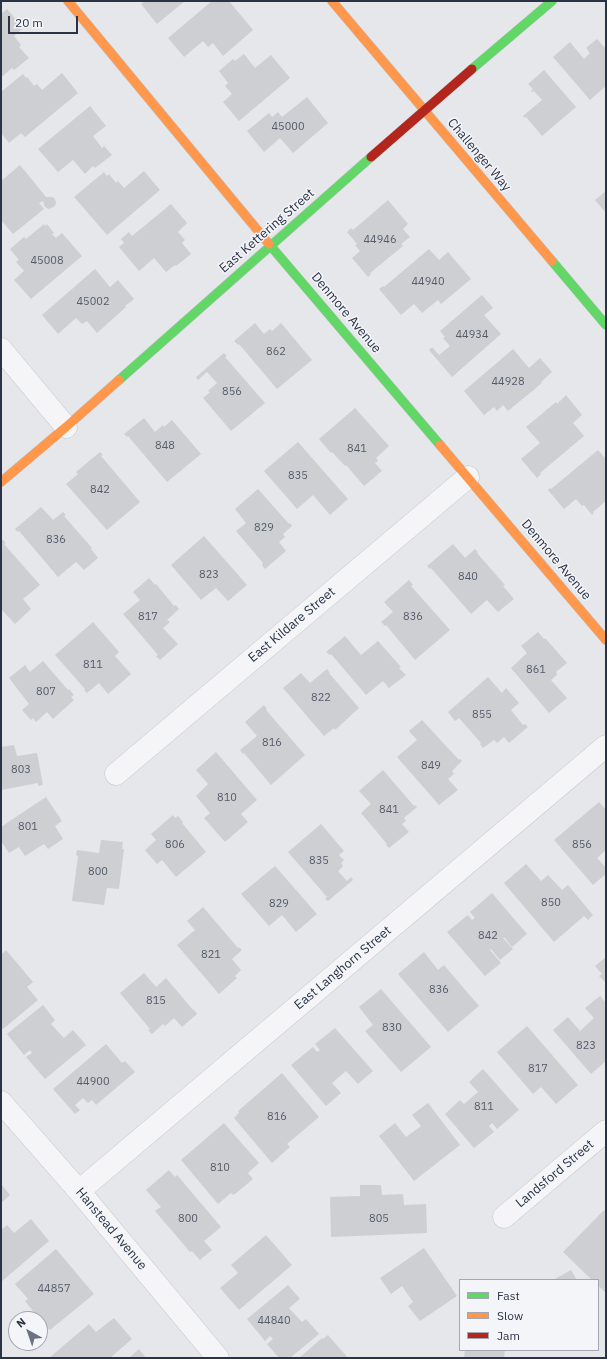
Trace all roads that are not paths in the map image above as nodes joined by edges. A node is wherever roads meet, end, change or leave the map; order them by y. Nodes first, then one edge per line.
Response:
1 (68, 1) edge
2 (332, 1) edge
3 (552, 1) edge
4 (424, 110) junction
5 (270, 245) junction
6 (606, 326) edge
7 (1, 349) edge
8 (66, 427) junction
9 (468, 477) junction
10 (1, 482) edge
11 (606, 640) edge
12 (606, 746) edge
13 (116, 774) dead end
14 (1, 1102) edge
15 (606, 1131) edge
16 (79, 1191) junction
17 (504, 1217) dead end
18 (218, 1358) edge

1 - 5 street, Denmore Avenue
2 - 4 street, Challenger Way
3 - 4 street, East Kettering Street
4 - 5 street, East Kettering Street
4 - 6 street, Challenger Way
5 - 8 street, East Kettering Street
5 - 9 street, Denmore Avenue
7 - 8 street
8 - 10 street, East Kettering Street
9 - 11 street, Denmore Avenue
9 - 13 street, East Kildare Street
12 - 16 street, East Langhorn Street
14 - 16 street, Hanstead Avenue
15 - 17 street, Landsford Street
16 - 18 street, Hanstead Avenue

